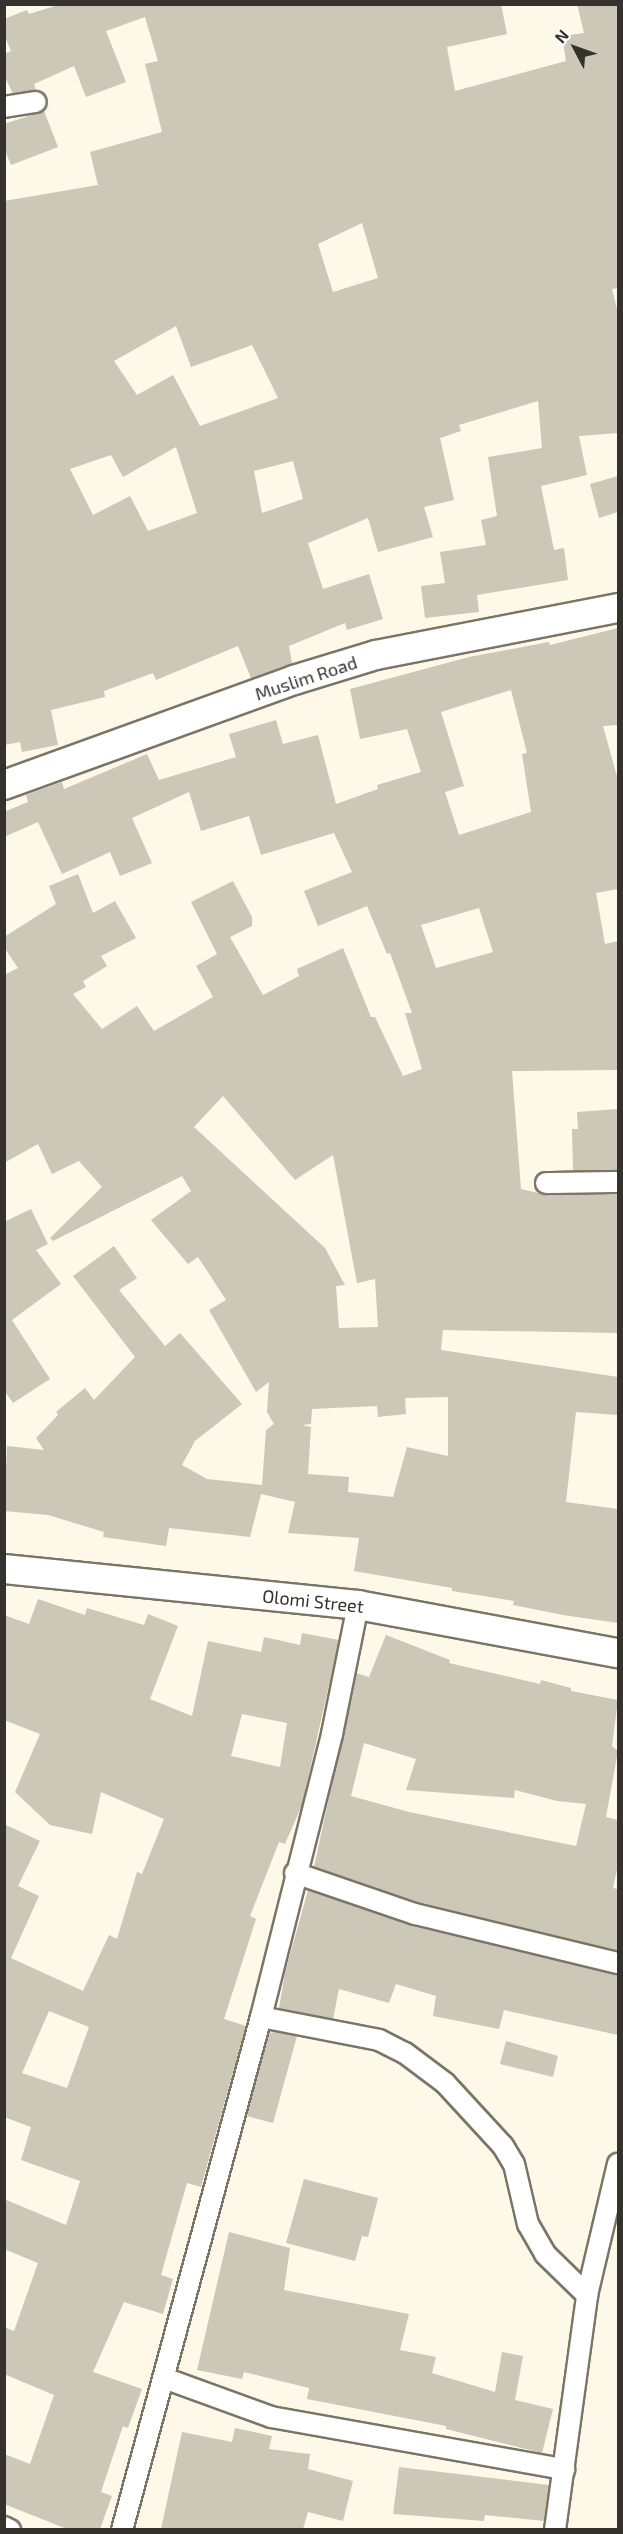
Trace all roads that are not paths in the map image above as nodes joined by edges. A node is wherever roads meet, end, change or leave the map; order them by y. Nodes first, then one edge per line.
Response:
1 (36, 102) dead end
2 (4, 107) edge
3 (618, 608) edge
4 (4, 785) edge
5 (618, 1182) edge
6 (546, 1183) dead end
7 (4, 1569) edge
8 (358, 1605) junction
9 (618, 1653) edge
10 (295, 1873) junction
11 (618, 1963) edge
12 (261, 2017) junction
13 (618, 2164) edge
14 (587, 2295) junction
15 (164, 2378) junction
16 (564, 2469) junction
17 (4, 2527) edge
18 (10, 2529) edge
19 (122, 2529) edge
20 (555, 2529) edge

1 - 2 street
3 - 4 street, Muslim Road
5 - 6 street
7 - 8 street, Olomi Street
8 - 9 street, Olomi Street
8 - 10 street
10 - 11 street
10 - 12 street
12 - 14 street
12 - 15 street
13 - 14 street
14 - 16 street
15 - 16 street
15 - 19 street
16 - 20 street
17 - 18 street

